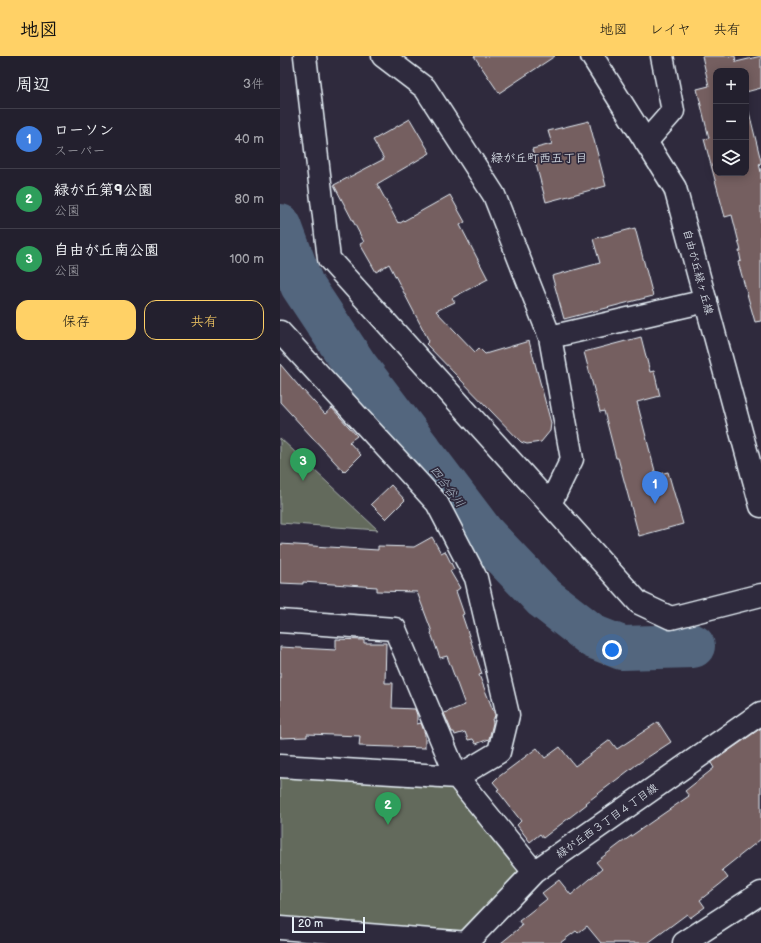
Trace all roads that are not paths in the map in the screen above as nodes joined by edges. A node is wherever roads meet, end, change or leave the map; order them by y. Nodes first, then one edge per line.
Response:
1 (305, 56) edge
2 (383, 56) edge
3 (592, 56) edge
4 (662, 56) edge
5 (646, 142) junction
6 (706, 301) junction
7 (280, 332) edge
8 (550, 337) junction
9 (550, 504) junction
10 (761, 506) edge
11 (761, 595) edge
12 (280, 621) edge
13 (761, 714) edge
14 (280, 766) edge
15 (457, 777) junction
16 (534, 872) junction
17 (761, 893) edge
18 (280, 928) edge
19 (467, 943) edge
20 (684, 943) edge

1 - 9 street
2 - 8 street
3 - 5 street, 自由が丘緑ヶ丘線
4 - 5 street
5 - 6 street, 自由が丘緑ヶ丘線
6 - 8 street
6 - 10 street, 自由が丘緑ヶ丘線
7 - 15 street
8 - 9 street
9 - 11 street
12 - 15 street
13 - 16 street, 緑が丘西３丁目４丁目線
14 - 15 street
15 - 16 street
16 - 19 street, 緑が丘西３丁目４丁目線
17 - 20 street
18 - 19 street

